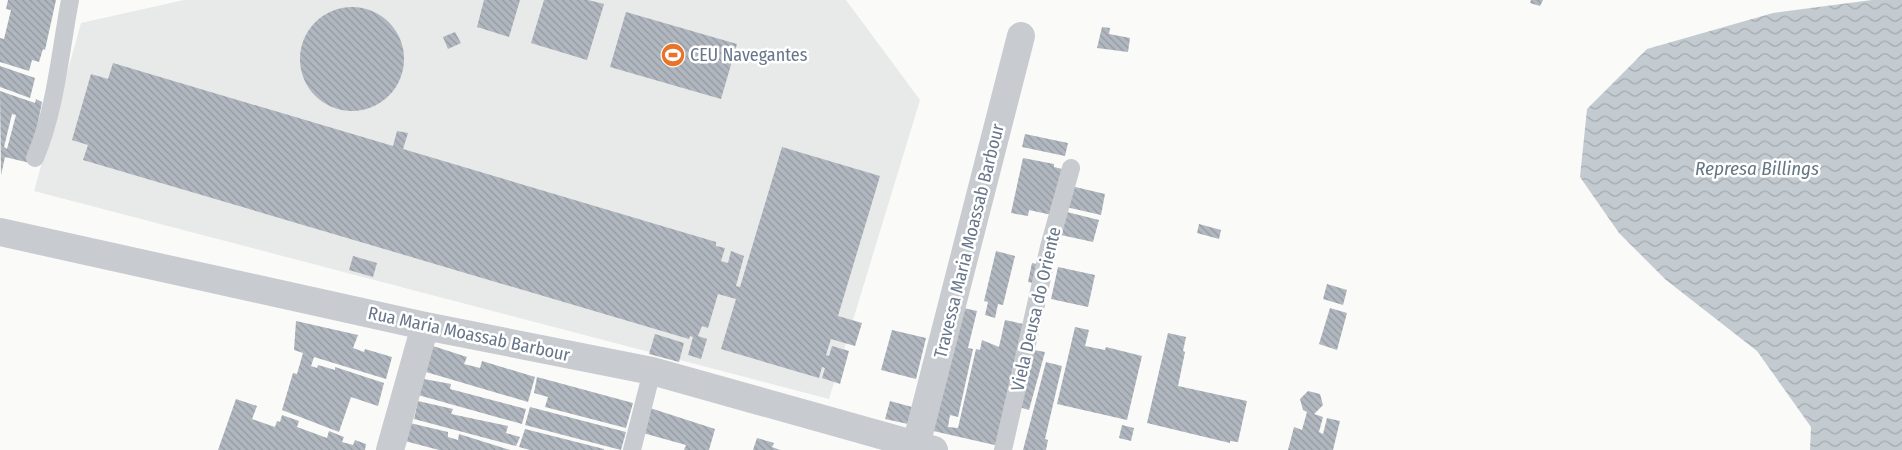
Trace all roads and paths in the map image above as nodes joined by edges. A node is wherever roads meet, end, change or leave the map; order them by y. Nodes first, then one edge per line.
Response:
1 (70, 0) edge
2 (1021, 36) dead end
3 (35, 158) dead end
4 (1071, 168) dead end
5 (0, 232) edge
6 (425, 326) junction
7 (652, 371) junction
8 (925, 448) edge
9 (390, 450) edge
10 (632, 450) edge
11 (1003, 450) edge

1 - 3 lane
2 - 8 street, Travessa Maria Moassab Barbour
4 - 11 lane, Viela Deusa do Oriente
5 - 6 street, Rua Maria Moassab Barbour
6 - 7 street, Rua Maria Moassab Barbour
6 - 9 street
7 - 8 street, Rua Maria Moassab Barbour
7 - 10 lane

